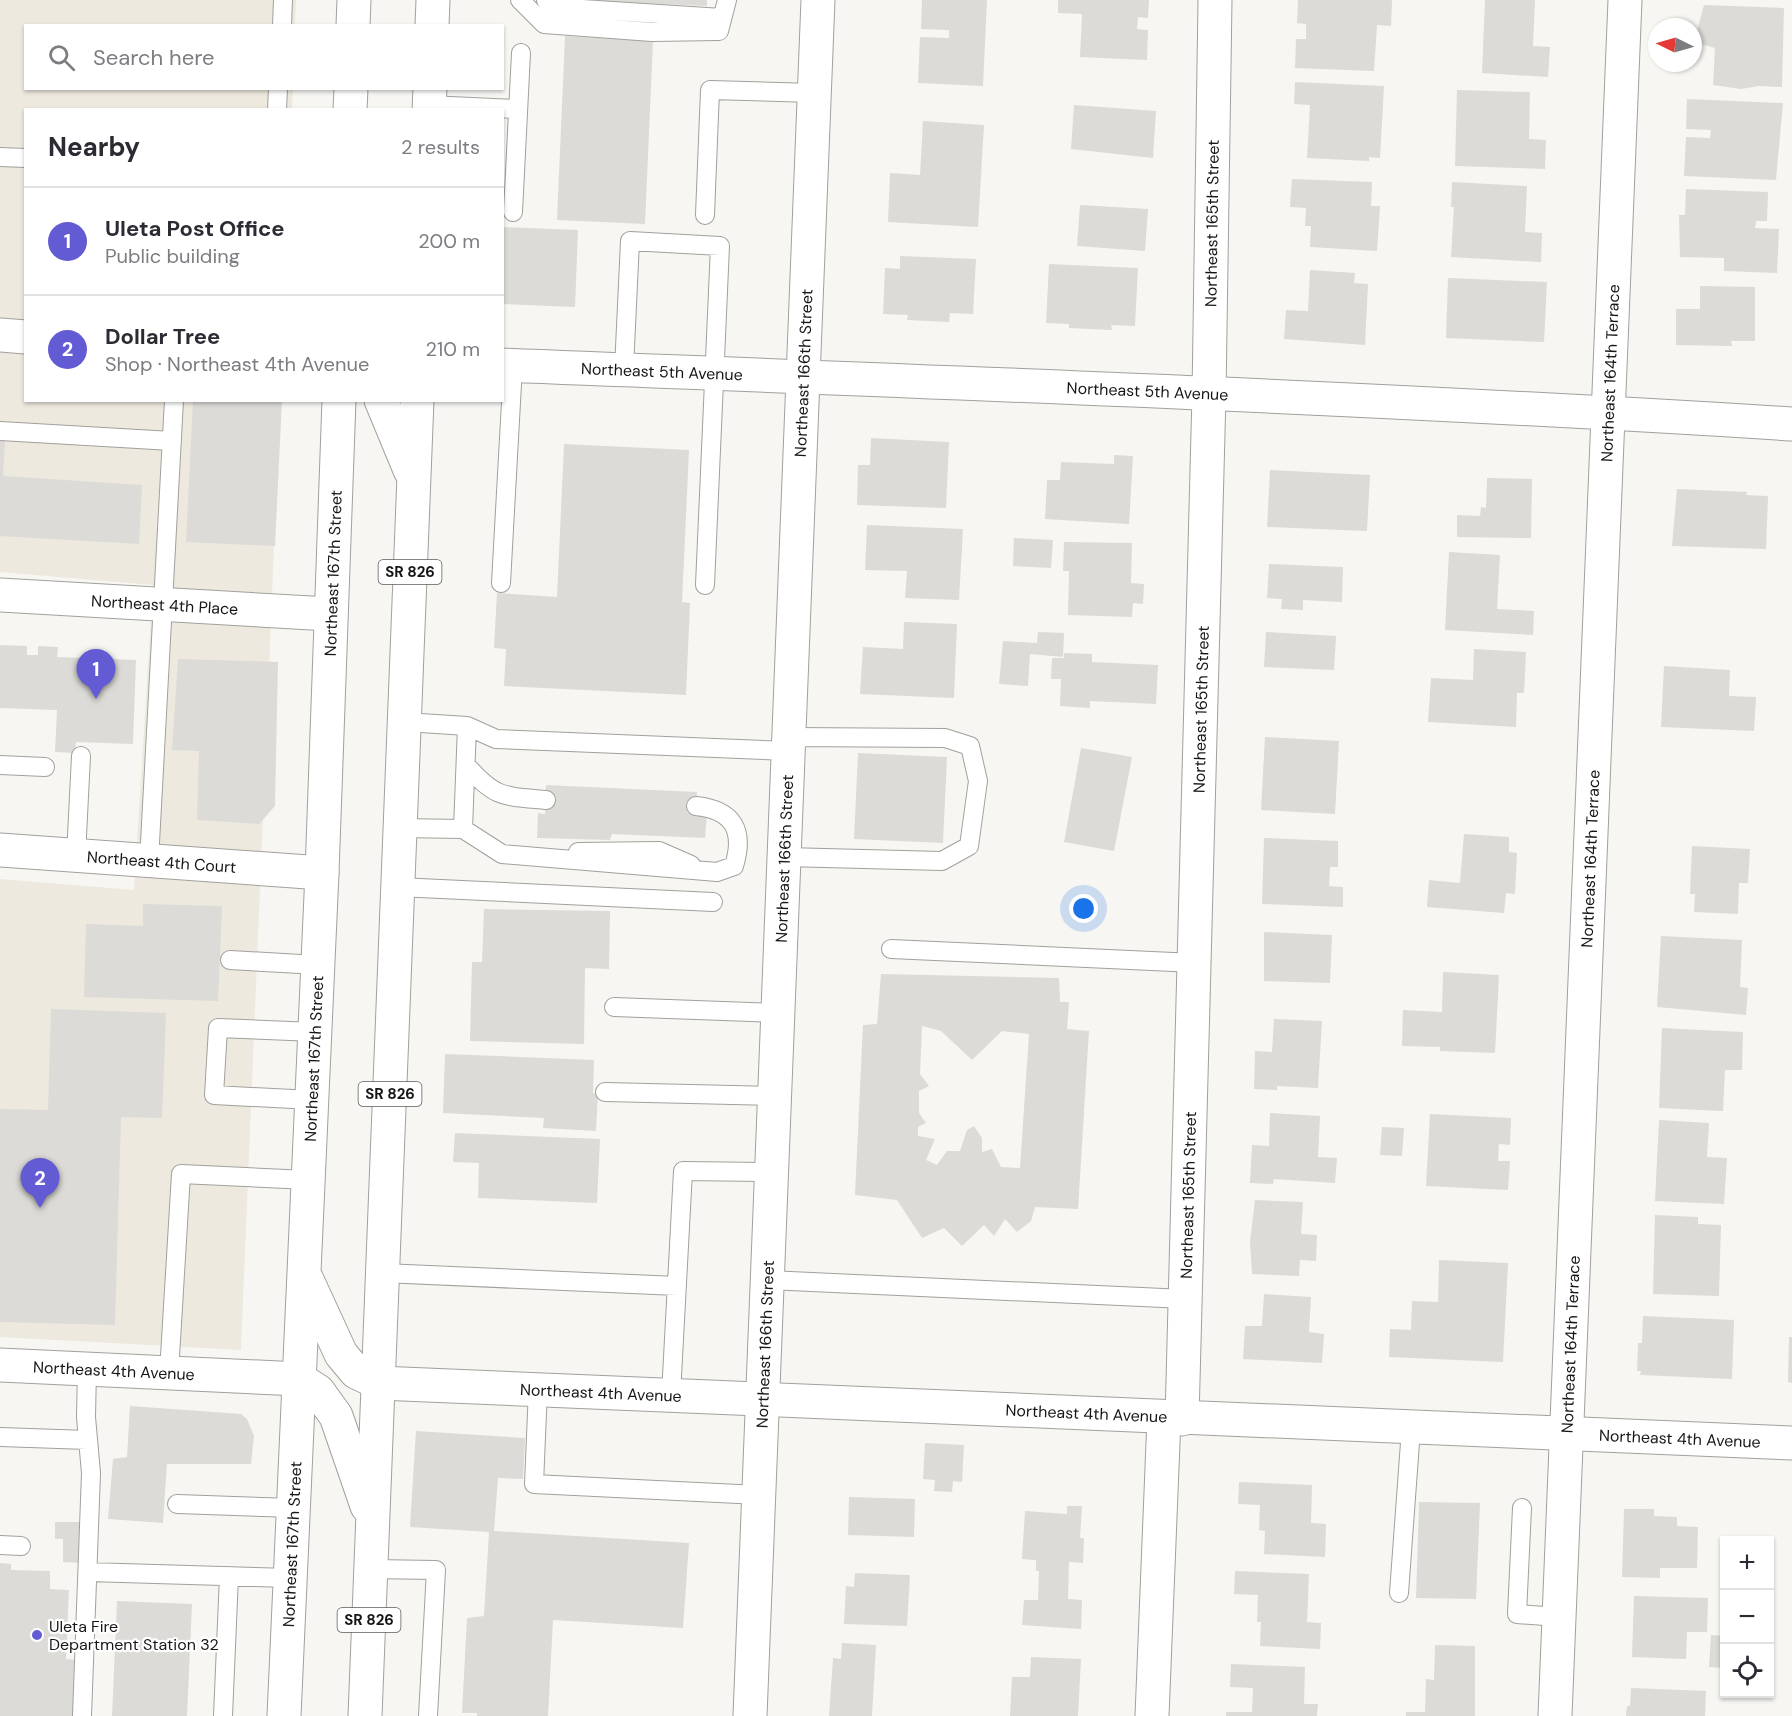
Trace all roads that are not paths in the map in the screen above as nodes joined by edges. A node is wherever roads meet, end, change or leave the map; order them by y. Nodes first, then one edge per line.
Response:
1 (283, 0) edge
2 (354, 0) edge
3 (433, 0) edge
4 (520, 0) edge
5 (546, 0) edge
6 (727, 0) edge
7 (818, 0) edge
8 (1215, 0) edge
9 (1625, 0) edge
10 (722, 18) junction
11 (282, 24) edge
12 (353, 24) edge
13 (432, 24) edge
14 (521, 53) dead end
15 (278, 90) edge
16 (351, 90) edge
17 (814, 93) junction
18 (429, 101) edge
19 (277, 108) edge
20 (350, 108) edge
21 (518, 109) junction
22 (0, 157) edge
23 (24, 158) edge
24 (513, 212) dead end
25 (705, 215) dead end
26 (0, 335) edge
27 (24, 337) edge
28 (508, 366) edge
29 (624, 369) junction
30 (714, 373) junction
31 (804, 376) junction
32 (1209, 395) junction
33 (174, 402) edge
34 (339, 402) edge
35 (382, 402) edge
36 (417, 402) edge
37 (1606, 412) junction
38 (1792, 424) edge
39 (0, 431) edge
40 (172, 441) junction
41 (414, 480) junction
42 (501, 583) dead end
43 (705, 585) dead end
44 (0, 595) edge
45 (163, 604) junction
46 (329, 614) junction
47 (405, 722) junction
48 (467, 726) junction
49 (789, 744) junction
50 (81, 756) dead end
51 (0, 765) edge
52 (466, 765) junction
53 (45, 767) dead end
54 (546, 800) dead end
55 (696, 806) dead end
56 (400, 828) junction
57 (464, 829) junction
58 (0, 850) edge
59 (76, 856) junction
60 (785, 857) junction
61 (149, 861) junction
62 (322, 873) junction
63 (398, 887) junction
64 (712, 902) dead end
65 (891, 949) dead end
66 (230, 960) dead end
67 (1195, 963) junction
68 (318, 965) junction
69 (614, 1008) dead end
70 (778, 1013) junction
71 (315, 1032) junction
72 (605, 1092) dead end
73 (776, 1096) junction
74 (312, 1100) junction
75 (772, 1172) junction
76 (308, 1180) junction
77 (304, 1273) junction
78 (383, 1273) junction
79 (768, 1281) junction
80 (677, 1286) junction
81 (1185, 1299) junction
82 (0, 1365) edge
83 (87, 1369) junction
84 (170, 1373) junction
85 (299, 1379) junction
86 (380, 1383) junction
87 (538, 1389) junction
88 (671, 1395) junction
89 (763, 1398) junction
90 (1173, 1418) junction
91 (1411, 1429) junction
92 (1566, 1436) junction
93 (0, 1437) edge
94 (88, 1440) junction
95 (1792, 1443) edge
96 (759, 1495) junction
97 (177, 1504) dead end
98 (294, 1508) junction
99 (1522, 1508) dead end
100 (373, 1524) junction
101 (0, 1545) edge
102 (21, 1546) dead end
103 (371, 1569) junction
104 (88, 1572) junction
105 (229, 1576) junction
106 (290, 1578) junction
107 (1399, 1593) dead end
108 (1559, 1617) junction
109 (82, 1716) edge
110 (223, 1716) edge
111 (284, 1716) edge
112 (364, 1716) edge
113 (428, 1716) edge
114 (750, 1716) edge
115 (1152, 1716) edge
116 (1555, 1716) edge

1 - 11 lane
2 - 12 street
3 - 13 street
4 - 10 lane
5 - 10 lane
6 - 10 lane
7 - 17 street, Northeast 166th Street
8 - 32 street, Northeast 165th Street
9 - 37 street, Northeast 164th Terrace
14 - 21 lane
15 - 19 lane
16 - 20 street
17 - 25 lane
17 - 31 street, Northeast 166th Street
18 - 21 lane
21 - 24 lane
22 - 23 lane
26 - 27 street
28 - 29 street, Northeast 5th Avenue
28 - 42 lane
29 - 30 street, Northeast 5th Avenue
29 - 30 lane
30 - 31 street, Northeast 5th Avenue
30 - 43 lane
31 - 32 street, Northeast 5th Avenue
31 - 49 street, Northeast 166th Street
32 - 37 street, Northeast 5th Avenue
32 - 67 street, Northeast 165th Street
33 - 40 lane
34 - 46 street, Northeast 167th Street
35 - 41 street
36 - 41 street, SR 826
37 - 38 street, Northeast 5th Avenue
37 - 92 street, Northeast 164th Terrace
39 - 40 lane
40 - 45 lane
41 - 47 street, SR 826
44 - 45 street, Northeast 4th Place
45 - 46 street, Northeast 4th Place
45 - 61 lane
46 - 62 street, Northeast 167th Street
47 - 48 lane
47 - 56 street, SR 826
48 - 49 lane
48 - 52 lane
49 - 60 street, Northeast 166th Street
49 - 60 lane
50 - 59 lane
51 - 53 lane
52 - 54 lane
52 - 57 lane
55 - 57 lane
56 - 57 lane
56 - 63 street, SR 826
58 - 59 street, Northeast 4th Court
59 - 61 street, Northeast 4th Court
60 - 70 street, Northeast 166th Street
61 - 62 street, Northeast 4th Court
62 - 68 street, Northeast 167th Street
63 - 64 lane
63 - 78 street, SR 826
65 - 67 lane
66 - 68 lane
67 - 81 street, Northeast 165th Street
68 - 71 street, Northeast 167th Street
69 - 70 lane
70 - 73 street, Northeast 166th Street
71 - 74 street, Northeast 167th Street
71 - 74 lane
72 - 73 lane
73 - 75 street, Northeast 166th Street
74 - 76 street, Northeast 167th Street
75 - 79 street, Northeast 166th Street
75 - 80 lane
76 - 77 street, Northeast 167th Street
76 - 84 lane
77 - 85 street, Northeast 167th Street
77 - 86 street
78 - 80 lane
78 - 86 street, SR 826
79 - 81 lane
79 - 89 street, Northeast 166th Street
80 - 88 lane
81 - 90 street, Northeast 165th Street
82 - 83 street, Northeast 4th Avenue
83 - 84 street, Northeast 4th Avenue
83 - 94 lane
84 - 85 street, Northeast 4th Avenue
85 - 98 street, Northeast 167th Street
85 - 100 street
86 - 87 street, Northeast 4th Avenue
86 - 100 street, SR 826
87 - 88 street, Northeast 4th Avenue
87 - 96 lane
88 - 89 street, Northeast 4th Avenue
89 - 90 street, Northeast 4th Avenue
89 - 96 street, Northeast 166th Street
90 - 91 street, Northeast 4th Avenue
90 - 115 street, Northeast 165th Street
91 - 92 street, Northeast 4th Avenue
91 - 107 lane
92 - 95 street, Northeast 4th Avenue
92 - 108 street, Northeast 164th Terrace
93 - 94 lane
94 - 104 lane
96 - 114 street, Northeast 166th Street
97 - 98 lane
98 - 106 street, Northeast 167th Street
99 - 108 lane
100 - 103 street, SR 826
101 - 102 lane
103 - 112 street, SR 826
103 - 113 lane
104 - 105 lane
104 - 109 lane
105 - 106 lane
105 - 110 lane
106 - 111 street, Northeast 167th Street
108 - 116 street, Northeast 164th Terrace

